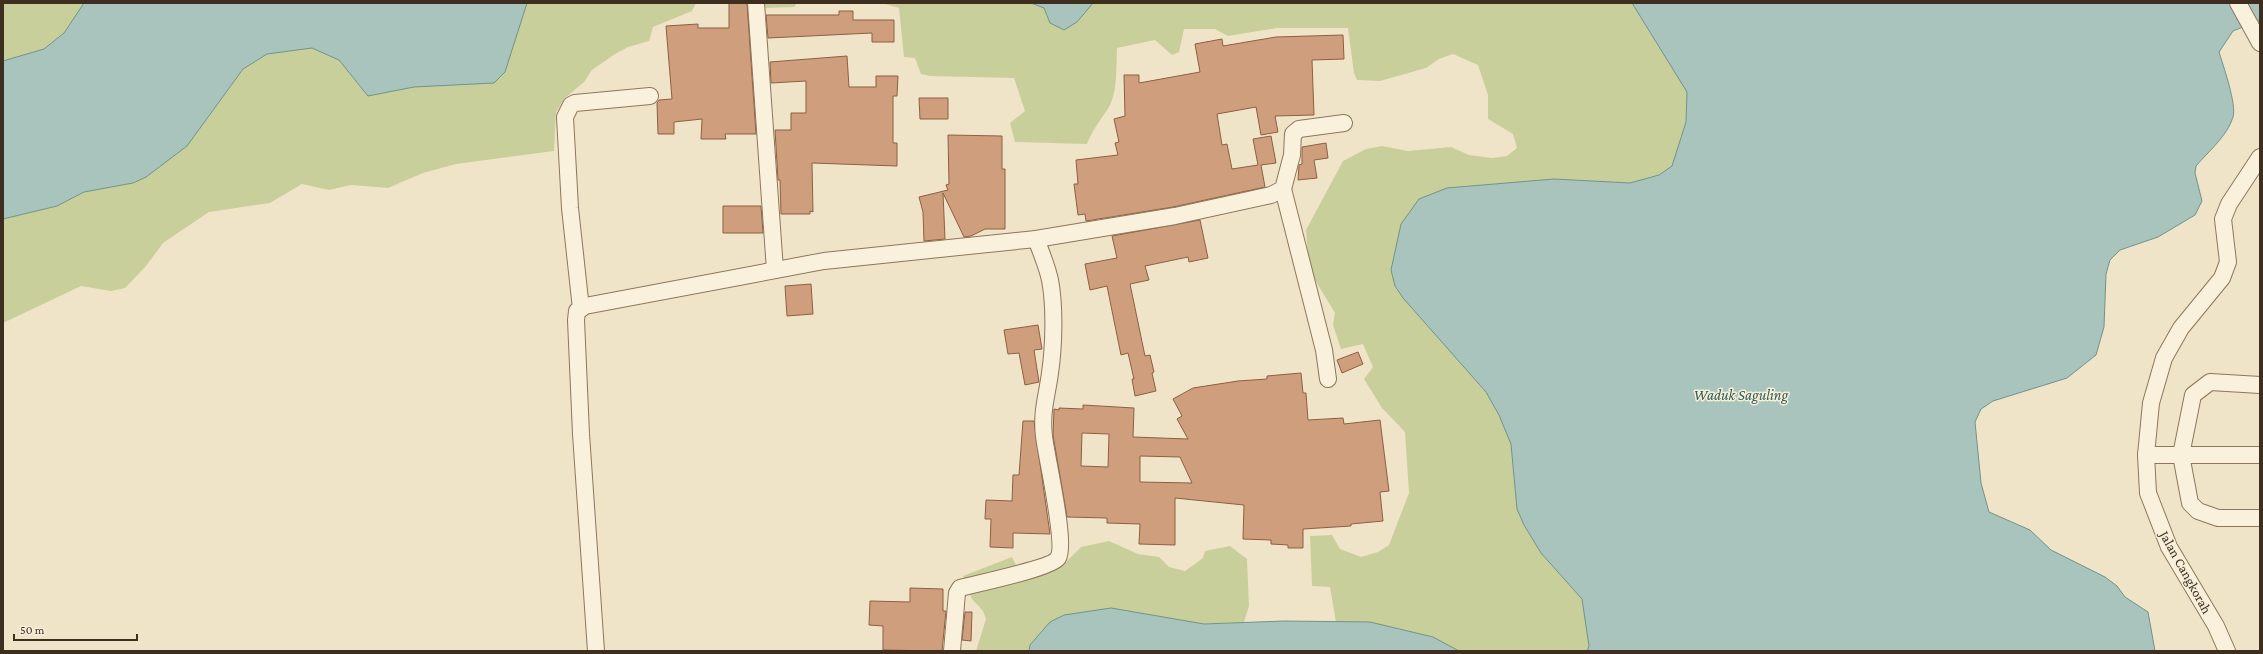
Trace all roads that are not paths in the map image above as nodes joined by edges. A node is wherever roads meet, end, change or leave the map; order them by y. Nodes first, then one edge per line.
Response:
1 (756, 3) edge
2 (2238, 3) edge
3 (2260, 43) edge
4 (650, 96) dead end
5 (1344, 122) dead end
6 (2260, 157) edge
7 (1283, 188) junction
8 (1036, 239) junction
9 (775, 270) junction
10 (581, 309) junction
11 (1328, 379) dead end
12 (2260, 385) edge
13 (2146, 455) junction
14 (2181, 455) junction
15 (2260, 455) edge
16 (2260, 518) edge
17 (596, 651) edge
18 (952, 651) edge
19 (2227, 651) edge

1 - 9 street
2 - 3 street
4 - 10 street
5 - 7 street
6 - 13 street, Jalan Cangkorah
7 - 8 street
7 - 11 street
8 - 9 street
8 - 18 street
9 - 10 street
10 - 17 street
12 - 14 street
13 - 14 street
13 - 19 street, Jalan Cangkorah
14 - 15 street
14 - 16 street

